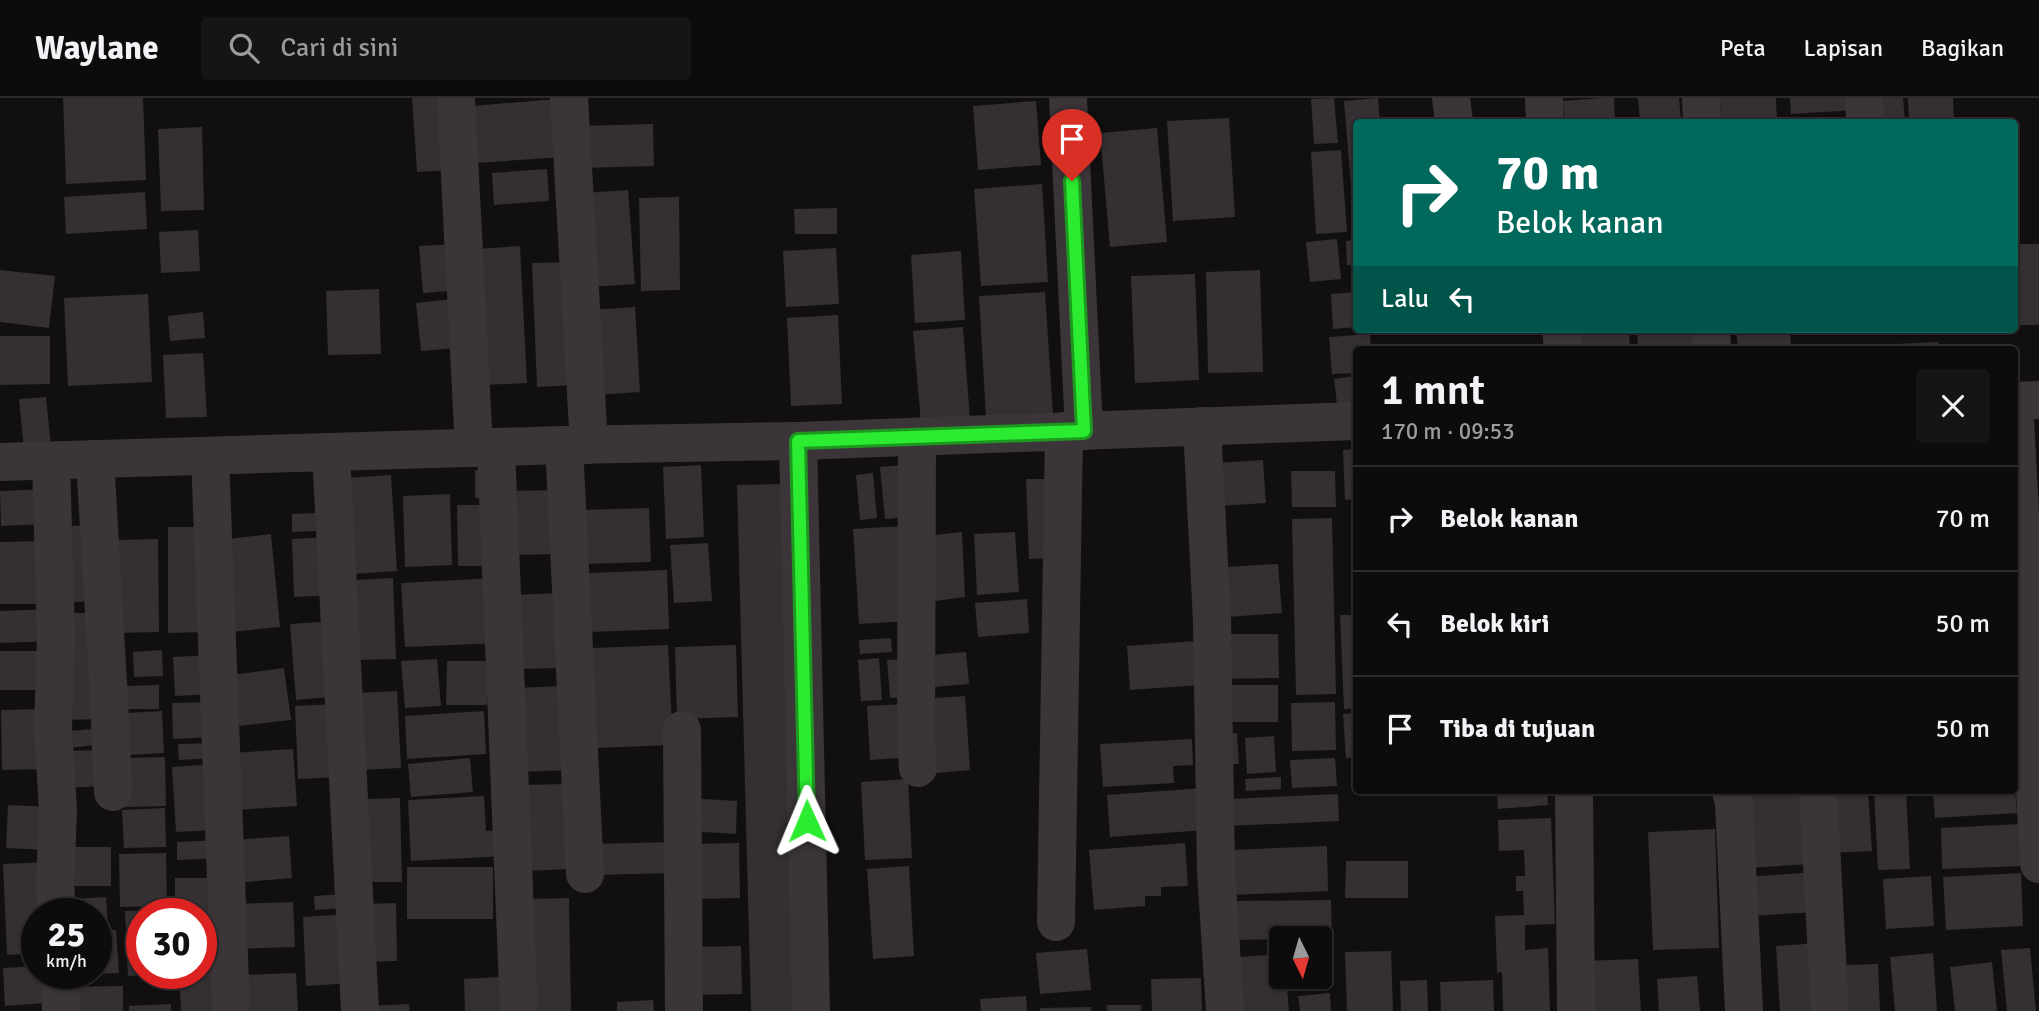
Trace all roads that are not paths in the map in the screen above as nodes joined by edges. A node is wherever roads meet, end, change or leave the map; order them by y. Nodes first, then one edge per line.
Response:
1 (456, 98) edge
2 (569, 98) edge
3 (1068, 98) edge
4 (1451, 98) edge
5 (1544, 98) edge
6 (1701, 98) edge
7 (1864, 98) edge
8 (1454, 119) edge
9 (1545, 119) edge
10 (1702, 119) edge
11 (1865, 119) edge
12 (2039, 400) edge
13 (2018, 401) edge
14 (1353, 421) edge
15 (1202, 426) junction
16 (1074, 431) junction
17 (917, 437) junction
18 (798, 441) junction
19 (576, 445) junction
20 (485, 448) junction
21 (331, 452) junction
22 (210, 456) junction
23 (95, 459) junction
24 (51, 461) junction
25 (0, 462) edge
26 (2018, 475) edge
27 (682, 730) dead end
28 (918, 768) dead end
29 (113, 792) dead end
30 (1574, 794) edge
31 (1732, 794) edge
32 (1818, 794) edge
33 (2039, 864) edge
34 (585, 874) dead end
35 (56, 898) edge
36 (1056, 922) dead end
37 (60, 989) edge
38 (61, 1011) edge
39 (231, 1011) edge
40 (360, 1011) edge
41 (519, 1011) edge
42 (684, 1011) edge
43 (811, 1011) edge
44 (1224, 1011) edge
45 (1576, 1011) edge
46 (1744, 1011) edge
47 (1830, 1011) edge

1 - 20 street
2 - 19 street
3 - 16 street
4 - 8 street
5 - 9 street
6 - 10 street
7 - 11 street
12 - 13 street
14 - 15 street
15 - 16 street
15 - 44 street
16 - 17 street
16 - 36 street
17 - 18 street
17 - 28 street
18 - 19 street
18 - 43 street
19 - 20 street
19 - 34 street
20 - 21 street
20 - 41 street
21 - 22 street
21 - 40 street
22 - 23 street
22 - 39 street
23 - 24 street
23 - 29 street
24 - 25 street
24 - 35 street
26 - 33 street
27 - 42 street
30 - 45 street
31 - 46 street
32 - 47 street
37 - 38 street

